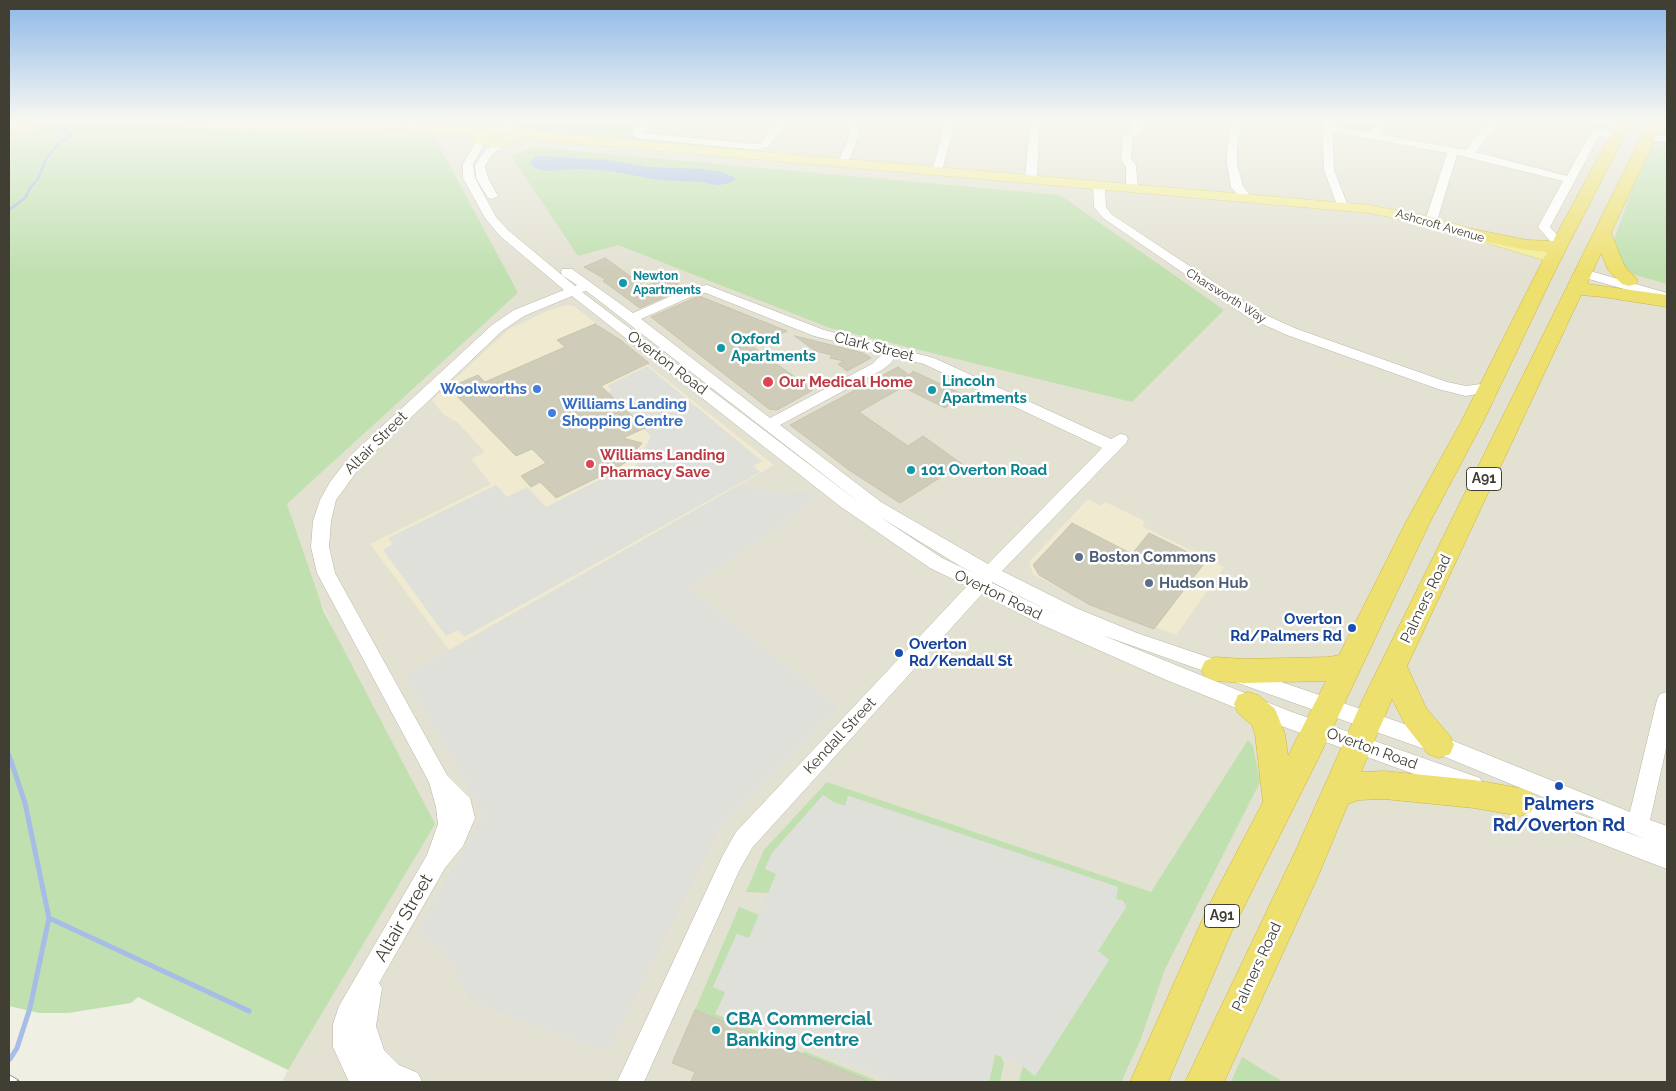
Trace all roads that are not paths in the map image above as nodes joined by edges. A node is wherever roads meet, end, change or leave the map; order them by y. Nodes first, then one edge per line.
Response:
1 (467, 170) edge
2 (481, 170) edge
3 (925, 170) edge
4 (1032, 170) edge
5 (1131, 170) edge
6 (1234, 170) edge
7 (1329, 170) edge
8 (1447, 170) edge
9 (1531, 170) edge
10 (1575, 170) edge
11 (1599, 170) edge
12 (1634, 170) edge
13 (936, 171) joint
14 (1031, 179) junction
15 (1570, 180) junction
16 (1099, 185) junction
17 (1132, 188) junction
18 (1239, 194) junction
19 (1296, 202) junction
20 (1342, 206) junction
21 (1431, 220) junction
22 (1468, 232) joint
23 (1602, 234) junction
24 (1519, 254) junction
25 (1554, 256) junction
26 (1581, 277) junction
27 (558, 278) junction
28 (1629, 280) junction
29 (580, 288) junction
30 (1667, 291) edge
31 (1667, 299) edge
32 (1531, 302) junction
33 (528, 309) junction
34 (631, 319) junction
35 (891, 351) junction
36 (1444, 386) junction
37 (1488, 388) junction
38 (1472, 420) junction
39 (769, 425) junction
40 (1116, 442) joint
41 (984, 580) junction
42 (1347, 664) junction
43 (1393, 667) junction
44 (1215, 669) junction
45 (1667, 700) edge
46 (1248, 704) junction
47 (1322, 718) junction
48 (1363, 732) junction
49 (1439, 745) junction
50 (1338, 793) junction
51 (1279, 802) junction
52 (1520, 802) junction
53 (1638, 825) junction
54 (1667, 837) edge
55 (1667, 858) edge
56 (371, 975) junction
57 (370, 1082) edge
58 (409, 1082) edge
59 (630, 1082) edge
60 (1149, 1082) edge
61 (1204, 1082) edge

1 - 27 street, Overton Road
2 - 29 street, Overton Road
3 - 13 main road, Ashcroft Avenue
4 - 14 street
5 - 17 street
6 - 18 street
7 - 20 street
8 - 21 street
9 - 15 street
10 - 15 street
11 - 25 highway, A91
12 - 23 highway, Palmers Road / A91
13 - 14 main road, Ashcroft Avenue
14 - 16 main road, Ashcroft Avenue
15 - 25 street
16 - 17 main road, Ashcroft Avenue
16 - 36 street, Charsworth Way
17 - 18 main road, Ashcroft Avenue
18 - 19 main road, Ashcroft Avenue
19 - 20 main road, Ashcroft Avenue
19 - 24 main road, Ashcroft Avenue
20 - 21 main road, Ashcroft Avenue
21 - 22 main road, Ashcroft Avenue
22 - 25 highway
23 - 26 highway, Palmers Road / A91
23 - 28 highway
24 - 25 main road, Ashcroft Avenue
24 - 32 highway
25 - 26 highway
25 - 32 highway, A91
26 - 28 street
26 - 31 highway
26 - 43 highway, Palmers Road / A91
27 - 29 street, Overton Road
27 - 33 street
28 - 30 street
29 - 33 street, Altair Street
29 - 34 street, Overton Road
29 - 41 street, Overton Road
32 - 37 highway, A91
33 - 56 street, Altair Street
34 - 35 street, Clark Street
34 - 39 street, Overton Road
35 - 39 street
35 - 40 street, Clark Street
36 - 37 street, Charsworth Way
36 - 38 street, Charsworth Way
37 - 38 highway, A91
38 - 42 highway, A91
39 - 41 street, Overton Road
40 - 41 street, Kendall Street
41 - 44 street, Overton Road
41 - 46 street, Overton Road
41 - 59 street, Kendall Street
42 - 44 highway
42 - 47 highway, A91
43 - 48 highway, Palmers Road / A91
43 - 49 highway
44 - 47 street, Overton Road
45 - 53 street
46 - 47 street, Overton Road
46 - 51 highway
47 - 48 street, Overton Road
47 - 51 highway, A91
48 - 49 street, Overton Road
48 - 50 highway, Palmers Road / A91
48 - 52 street, Overton Road
49 - 53 street, Overton Road
50 - 52 highway
50 - 61 highway, Palmers Road / A91
51 - 60 highway, A91
52 - 55 street, Overton Road
53 - 54 street, Overton Road
56 - 57 street, Altair Street
56 - 58 street, Altair Street

